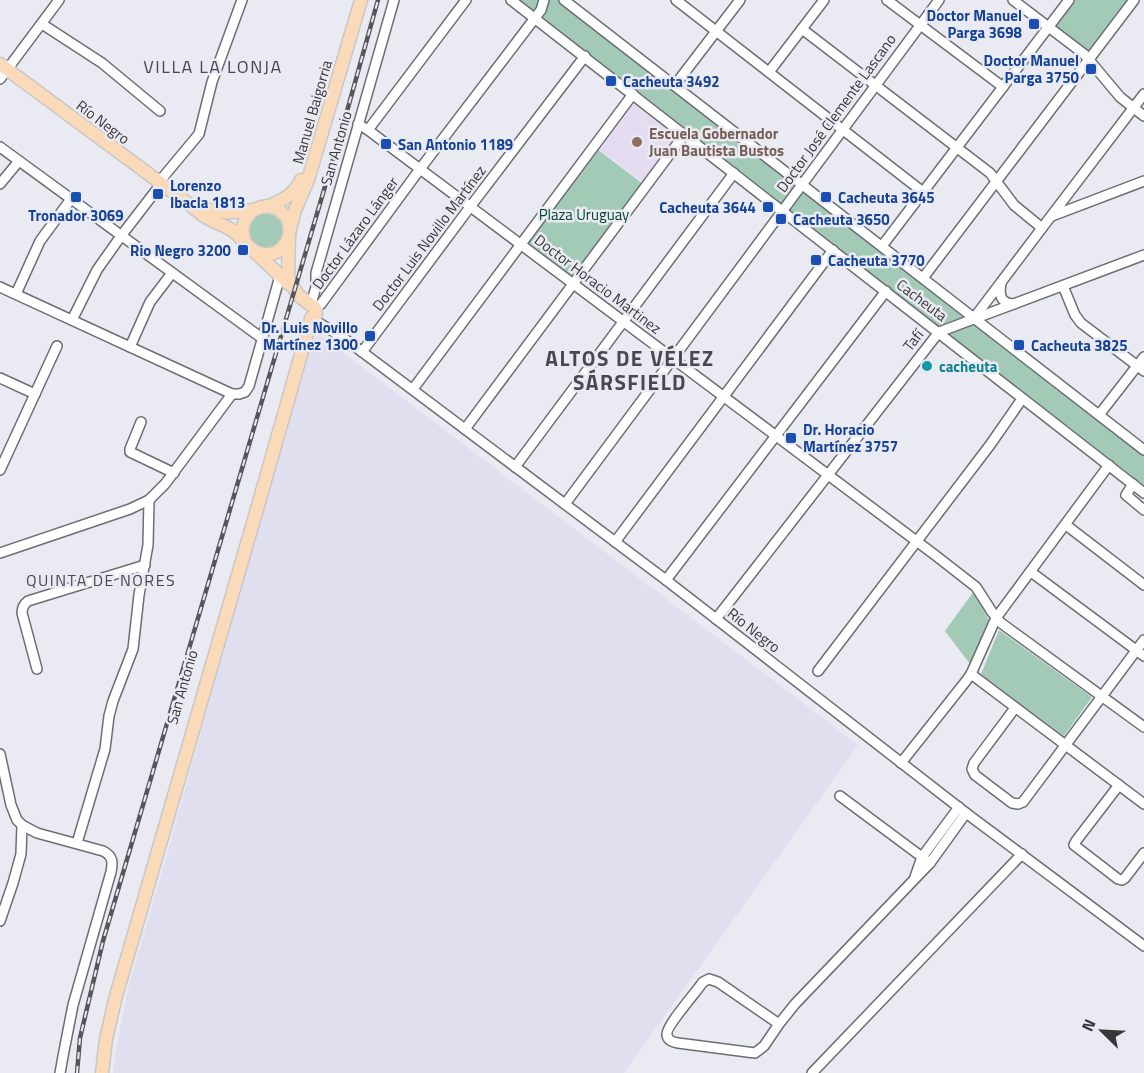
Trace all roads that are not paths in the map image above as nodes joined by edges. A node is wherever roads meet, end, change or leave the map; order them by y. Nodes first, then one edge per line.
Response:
1 (59, 0) edge
2 (242, 0) edge
3 (353, 0) edge
4 (361, 0) edge
5 (394, 0) edge
6 (466, 0) edge
7 (544, 0) edge
8 (564, 0) edge
9 (676, 0) edge
10 (740, 0) edge
11 (824, 0) edge
12 (887, 0) edge
13 (939, 0) edge
14 (1013, 0) edge
15 (1069, 0) edge
16 (1134, 0) edge
17 (515, 1) edge
18 (535, 18) junction
19 (42, 24) junction
20 (920, 25) junction
21 (1049, 27) junction
22 (802, 29) junction
23 (717, 31) junction
24 (585, 56) junction
25 (1089, 60) junction
26 (2, 71) edge
27 (769, 72) junction
28 (875, 85) junction
29 (675, 86) junction
30 (1003, 87) junction
31 (633, 94) junction
32 (1144, 94) edge
33 (1133, 108) junction
34 (160, 111) dead end
35 (1144, 116) edge
36 (358, 124) junction
37 (842, 129) junction
38 (368, 130) junction
39 (684, 135) junction
40 (0, 147) edge
41 (957, 148) junction
42 (19, 161) junction
43 (420, 169) junction
44 (734, 173) junction
45 (996, 181) junction
46 (1144, 181) edge
47 (160, 183) junction
48 (0, 184) edge
49 (802, 184) junction
50 (923, 192) junction
51 (71, 199) junction
52 (189, 204) junction
53 (470, 207) junction
54 (261, 208) junction
55 (782, 211) junction
56 (1050, 217) junction
57 (1042, 228) junction
58 (289, 233) junction
59 (121, 236) junction
60 (520, 245) junction
61 (882, 246) junction
62 (251, 248) junction
63 (833, 250) junction
64 (1144, 255) edge
65 (172, 273) junction
66 (280, 276) junction
67 (923, 278) junction
68 (1001, 282) junction
69 (573, 284) junction
70 (1063, 286) junction
71 (0, 287) edge
72 (885, 291) junction
73 (16, 294) junction
74 (1014, 304) junction
75 (307, 305) junction
76 (974, 318) junction
77 (72, 320) junction
78 (623, 322) junction
79 (939, 332) junction
80 (263, 339) junction
81 (57, 346) dead end
82 (130, 347) junction
83 (362, 352) junction
84 (1144, 357) edge
85 (673, 359) junction
86 (1141, 368) edge
87 (0, 378) edge
88 (413, 389) junction
89 (35, 394) junction
90 (232, 394) junction
91 (723, 397) junction
92 (1022, 399) junction
93 (1099, 415) junction
94 (141, 422) dead end
95 (465, 429) junction
96 (776, 437) junction
97 (1144, 450) edge
98 (1109, 465) junction
99 (515, 466) junction
100 (0, 471) edge
101 (174, 473) junction
102 (827, 476) junction
103 (1133, 484) junction
104 (1144, 493) edge
105 (149, 500) junction
106 (565, 504) junction
107 (1144, 510) edge
108 (1066, 525) junction
109 (916, 541) junction
110 (615, 542) junction
111 (0, 553) edge
112 (145, 565) junction
113 (1031, 572) junction
114 (666, 580) junction
115 (1144, 585) edge
116 (996, 618) junction
117 (716, 619) junction
118 (1144, 640) edge
119 (1140, 653) edge
120 (37, 669) dead end
121 (818, 671) dead end
122 (970, 674) junction
123 (1102, 696) junction
124 (1015, 708) junction
125 (1144, 727) edge
126 (1065, 745) junction
127 (0, 754) edge
128 (901, 763) junction
129 (1119, 785) junction
130 (840, 796) dead end
131 (1144, 804) edge
132 (963, 810) junction
133 (22, 825) junction
134 (77, 843) junction
135 (1144, 853) edge
136 (1022, 854) junction
137 (926, 860) junction
138 (0, 921) edge
139 (1144, 946) edge
140 (779, 1024) junction
141 (60, 1073) edge
142 (95, 1073) edge
143 (102, 1073) edge
144 (812, 1073) edge

1 - 19 street
2 - 47 street
3 - 54 main road, Manuel Baigorria
4 - 58 main road, Manuel Baigorria
5 - 36 street, San Antonio
6 - 38 street
7 - 18 street, Doctor Lázaro Lánger
8 - 29 street, Cacheuta
9 - 23 street
10 - 23 street
11 - 22 street
12 - 20 street
13 - 20 street, Doctor José Clemente Lascano
14 - 21 street
15 - 21 street
16 - 25 street
17 - 18 street, Cacheuta
18 - 24 street, Cacheuta
18 - 43 street, Doctor Lázaro Lánger
19 - 26 street
19 - 34 street
20 - 28 street, Doctor José Clemente Lascano
20 - 30 street
21 - 25 street
21 - 30 street
22 - 27 street
22 - 28 street
23 - 27 street
23 - 29 street
24 - 31 street, Cacheuta
24 - 53 street, Doctor Luis Novillo Martínez
25 - 33 street
25 - 45 street
26 - 47 main road, Río Negro
27 - 37 street
28 - 37 street, Doctor José Clemente Lascano
28 - 41 street
29 - 49 street, Cacheuta
30 - 41 street
31 - 39 street, Cacheuta
31 - 60 street
32 - 33 street
33 - 35 street
33 - 56 street
36 - 38 street, Doctor Horacio Martinez
36 - 75 street, San Antonio
37 - 49 street, Doctor José Clemente Lascano
37 - 50 street
38 - 43 street, Doctor Horacio Martinez
39 - 44 street, Cacheuta
39 - 69 street
40 - 42 street
41 - 45 street
41 - 50 street
42 - 48 street
42 - 51 street
43 - 53 street, Doctor Horacio Martinez
43 - 75 street, Doctor Lázaro Lánger
44 - 55 street, Cacheuta
44 - 78 street
45 - 57 street
45 - 67 street
46 - 56 street
47 - 52 main road, Río Negro
47 - 59 street
49 - 55 street, Doctor José Clemente Lascano
49 - 61 street, Cacheuta
50 - 61 street
51 - 59 street
51 - 73 street
52 - 54 main road, Río Negro
52 - 62 main road, Río Negro
53 - 60 street, Doctor Horacio Martinez
53 - 83 street, Doctor Luis Novillo Martínez
54 - 58 main road
54 - 62 main road
55 - 63 street, Cacheuta
55 - 85 street, Doctor José Clemente Lascano
56 - 57 street
57 - 68 street
58 - 62 main road
58 - 75 main road
59 - 65 street
59 - 77 street
60 - 69 street, Doctor Horacio Martinez
60 - 88 street
61 - 67 street, Cacheuta
62 - 66 main road, Río Negro
63 - 72 street, Cacheuta
63 - 91 street
64 - 70 street, Tafí
65 - 80 street
65 - 82 street
66 - 75 main road, Río Negro
66 - 80 street
67 - 76 street, Cacheuta
68 - 74 street
68 - 76 street
69 - 78 street, Doctor Horacio Martinez
69 - 95 street
70 - 74 street, Tafí
70 - 86 street
71 - 73 street
72 - 79 street, Cacheuta
72 - 96 street
73 - 77 street
74 - 76 street, Tafí
75 - 83 street, Río Negro
75 - 142 main road, San Antonio
75 - 143 main road, San Antonio
76 - 79 street, Tafí
76 - 93 street, Cacheuta
77 - 82 street
78 - 85 street, Doctor Horacio Martinez
78 - 99 street
79 - 92 street, Cacheuta
79 - 102 street, Tafí
80 - 90 street
81 - 89 street
82 - 90 street
83 - 88 street, Río Negro
84 - 86 street
85 - 91 street, Doctor Horacio Martinez
85 - 106 street, Doctor José Clemente Lascano
86 - 93 street
87 - 89 street
88 - 95 street, Río Negro
89 - 100 street
90 - 101 street
91 - 96 street, Doctor Horacio Martinez
91 - 110 street
92 - 98 street, Cacheuta
92 - 109 street
93 - 97 street, Cacheuta
94 - 101 street
95 - 99 street, Río Negro
96 - 102 street, Doctor Horacio Martinez
96 - 114 street
98 - 103 street, Cacheuta
98 - 108 street
99 - 106 street, Río Negro
101 - 105 street
102 - 109 street, Doctor Horacio Martinez
102 - 117 street, Tafí
103 - 104 street, Cacheuta
103 - 107 street
105 - 111 street
105 - 112 street
106 - 110 street, Río Negro
108 - 113 street
108 - 115 street
109 - 116 street, Doctor Horacio Martinez
109 - 121 street
110 - 114 street, Río Negro
112 - 120 street
112 - 134 street
113 - 116 street
113 - 119 street
114 - 117 street, Río Negro
116 - 122 street
116 - 123 street
117 - 128 street, Río Negro
118 - 119 street
119 - 123 street
122 - 124 street
122 - 128 street
123 - 125 street
123 - 126 street
124 - 126 street
124 - 126 street
126 - 129 street
127 - 133 street
128 - 132 street, Río Negro
129 - 131 street
129 - 135 street
130 - 137 street
132 - 136 street, Río Negro
132 - 137 street
133 - 134 street
133 - 138 street
134 - 141 street
136 - 139 street, Río Negro
136 - 144 street
137 - 140 street
140 - 140 street

